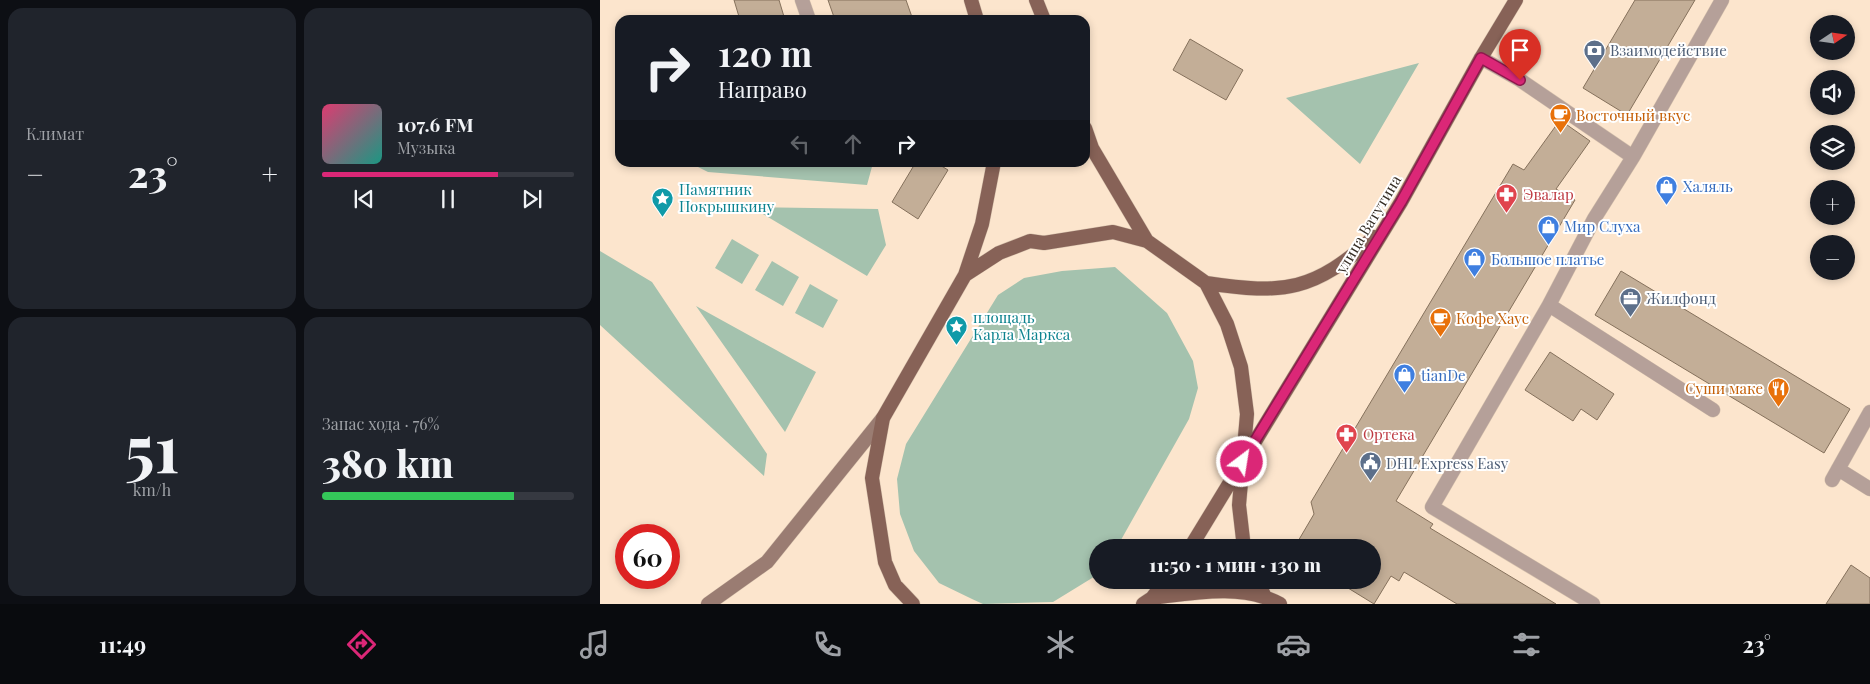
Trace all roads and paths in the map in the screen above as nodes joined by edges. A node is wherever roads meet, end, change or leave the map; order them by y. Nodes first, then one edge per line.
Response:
1 (802, 0) edge
2 (971, 0) edge
3 (1036, 0) edge
4 (1516, 0) edge
5 (1722, 0) edge
6 (807, 15) edge
7 (976, 15) edge
8 (1042, 15) edge
9 (1481, 58) junction
10 (1090, 142) edge
11 (1632, 157) junction
12 (993, 167) edge
13 (1386, 227) junction
14 (1147, 241) junction
15 (965, 275) junction
16 (1206, 283) junction
17 (1549, 305) junction
18 (1713, 410) dead end
19 (1870, 412) edge
20 (883, 418) junction
21 (1242, 462) junction
22 (1870, 489) edge
23 (1195, 539) edge
24 (1243, 539) edge
25 (1159, 589) edge
26 (1261, 589) edge
27 (1264, 595) junction
28 (1148, 602) edge
29 (708, 604) edge
30 (913, 604) edge
31 (1280, 604) edge
32 (1593, 604) edge

1 - 6 lane
2 - 7 main road
3 - 8 main road
4 - 9 main road, улица Ватутина
5 - 11 lane
9 - 11 lane
9 - 13 main road, улица Ватутина
10 - 14 main road
11 - 17 lane
12 - 15 main road
13 - 16 main road
13 - 21 main road, улица Ватутина
14 - 15 main road
14 - 16 main road
15 - 20 main road
16 - 21 main road
17 - 18 lane
17 - 32 lane
19 - 22 lane
20 - 29 main road
20 - 30 main road
21 - 23 main road
21 - 24 main road
25 - 28 main road
26 - 27 main road
27 - 28 main road
27 - 31 main road

